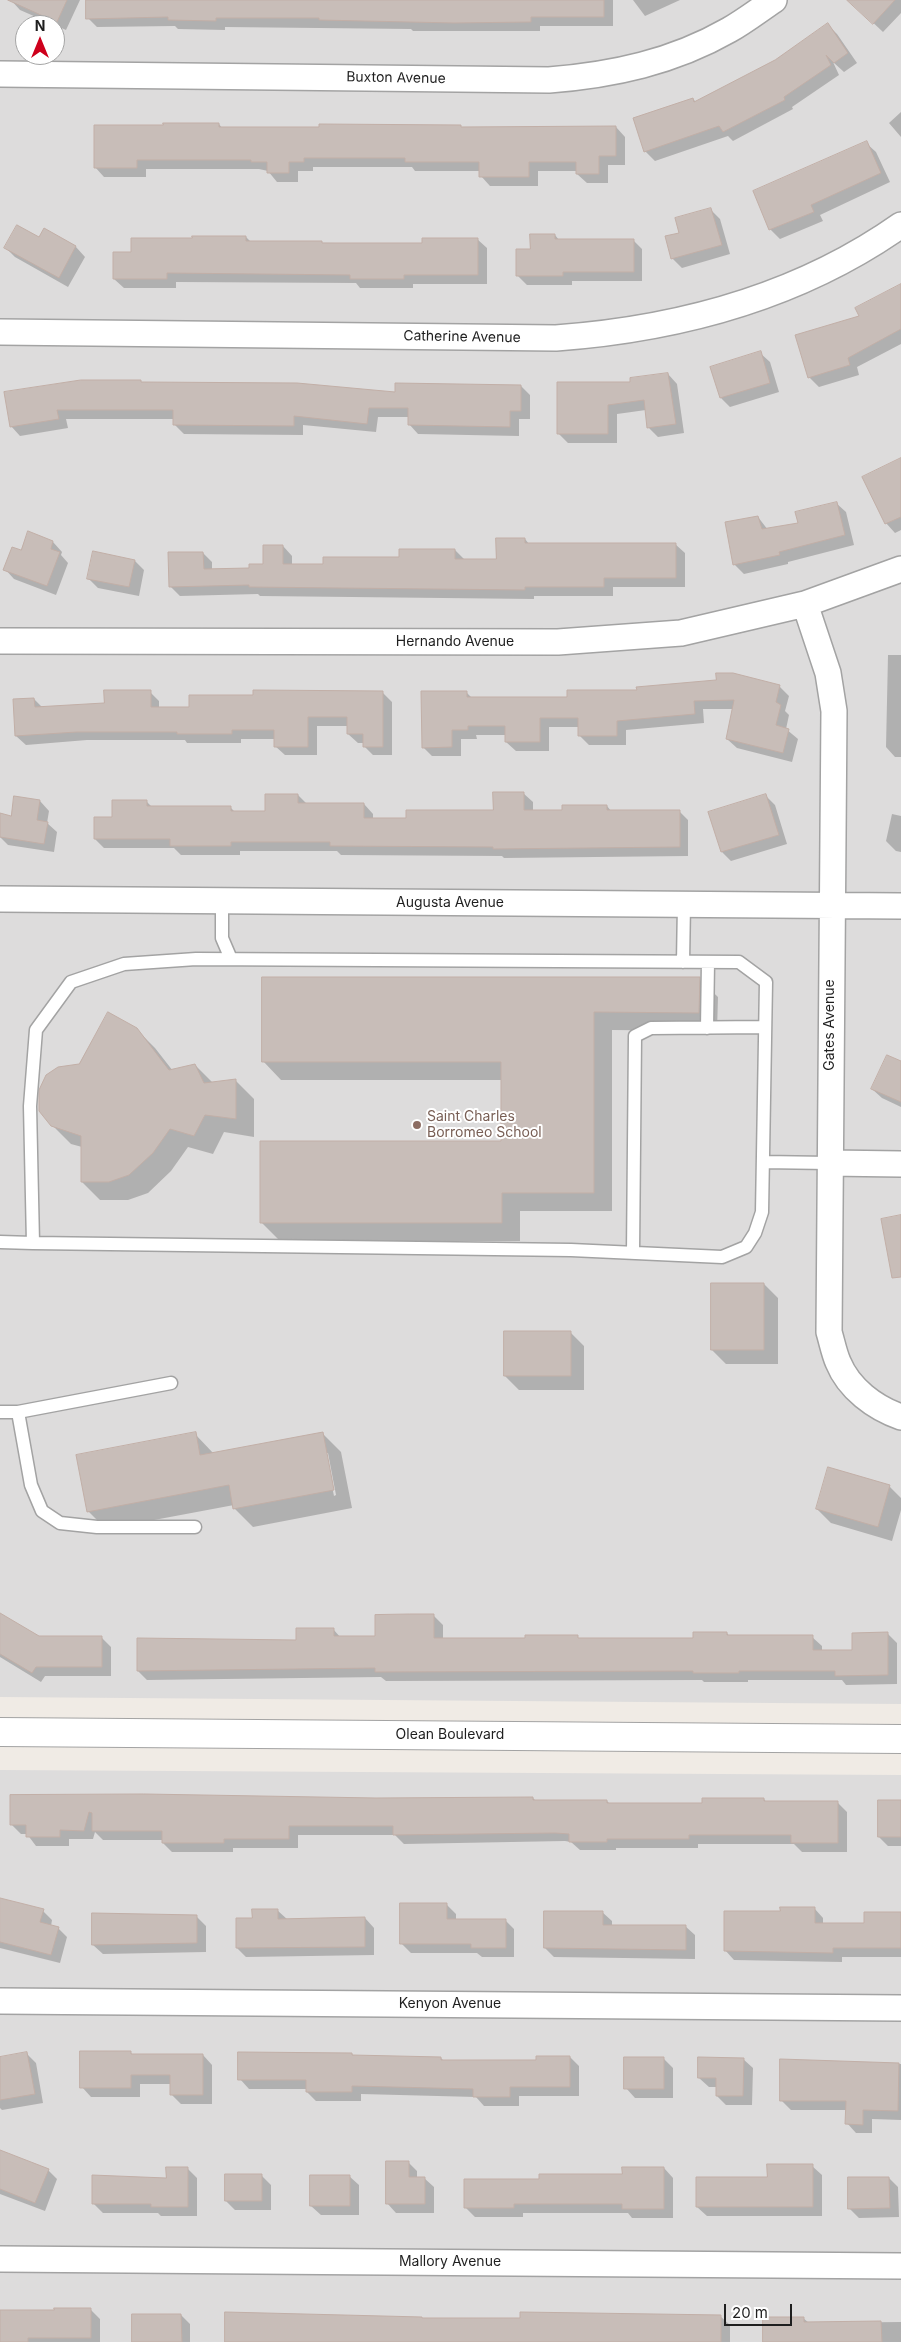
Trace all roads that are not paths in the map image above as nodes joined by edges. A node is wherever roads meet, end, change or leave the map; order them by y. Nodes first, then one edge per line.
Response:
1 (774, 0) edge
2 (0, 74) edge
3 (901, 225) edge
4 (0, 332) edge
5 (901, 569) edge
6 (805, 604) junction
7 (0, 641) edge
8 (0, 899) edge
9 (222, 901) junction
10 (684, 904) junction
11 (831, 906) junction
12 (901, 906) edge
13 (230, 959) junction
14 (683, 962) junction
15 (708, 962) junction
16 (765, 1027) junction
17 (707, 1028) junction
18 (763, 1162) junction
19 (829, 1163) junction
20 (901, 1164) edge
21 (0, 1242) edge
22 (33, 1243) junction
23 (633, 1253) junction
24 (172, 1383) dead end
25 (0, 1412) edge
26 (18, 1412) junction
27 (901, 1417) edge
28 (195, 1527) dead end
29 (0, 1732) edge
30 (901, 1739) edge
31 (0, 2001) edge
32 (901, 2008) edge
33 (0, 2259) edge
34 (901, 2266) edge

1 - 2 street, Buxton Avenue
3 - 4 street, Catherine Avenue
5 - 6 street, Hernando Avenue
6 - 7 street, Hernando Avenue
6 - 11 street, Gates Avenue
8 - 9 street, Augusta Avenue
9 - 10 street, Augusta Avenue
9 - 13 lane
10 - 11 street, Augusta Avenue
10 - 14 lane
11 - 12 street, Augusta Avenue
11 - 19 street, Gates Avenue
13 - 14 lane
13 - 22 lane
14 - 15 lane
15 - 16 lane
15 - 17 lane
16 - 17 lane
16 - 18 lane
17 - 23 lane
18 - 19 lane
18 - 23 lane
19 - 20 street
19 - 27 street, Gates Avenue
21 - 22 lane
22 - 23 lane
24 - 26 lane
25 - 26 lane
26 - 28 lane
29 - 30 street, Olean Boulevard
31 - 32 street, Kenyon Avenue
33 - 34 street, Mallory Avenue

